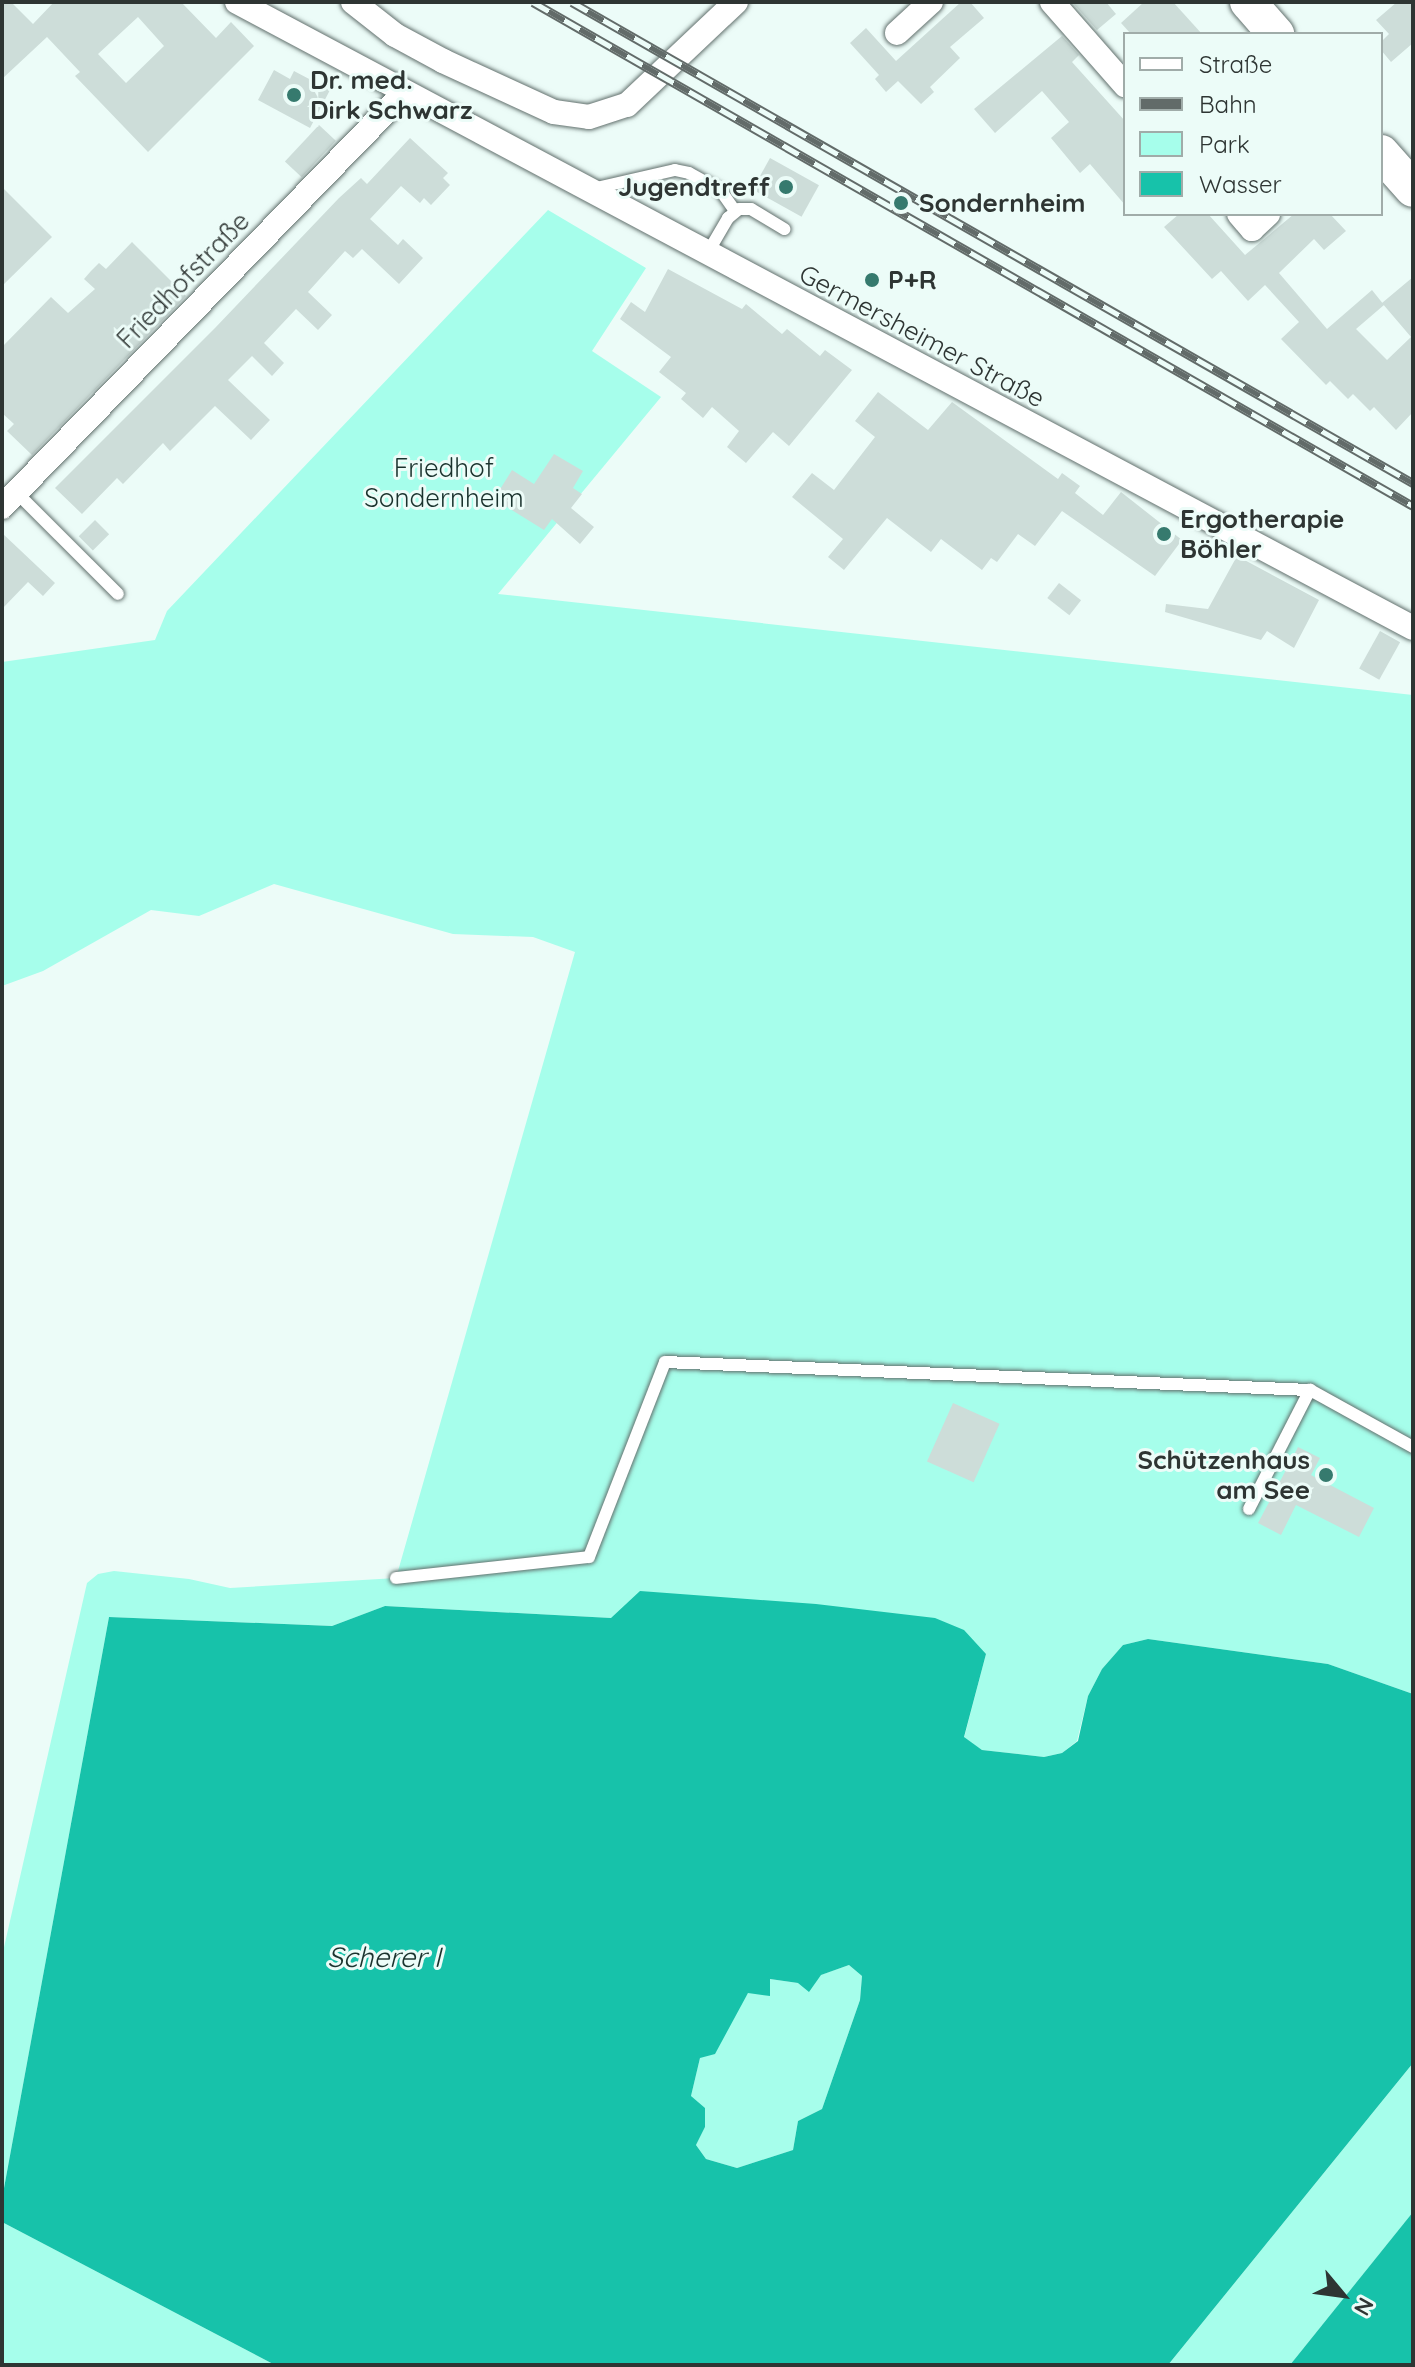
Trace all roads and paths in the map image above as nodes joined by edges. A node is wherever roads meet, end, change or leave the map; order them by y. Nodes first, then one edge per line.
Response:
1 (237, 2) edge
2 (353, 2) edge
3 (736, 2) edge
4 (931, 2) edge
5 (1052, 2) edge
6 (1248, 2) edge
7 (1274, 32) edge
8 (897, 33) dead end
9 (1123, 83) edge
10 (404, 93) junction
11 (1383, 155) edge
12 (1413, 189) edge
13 (586, 191) junction
14 (735, 211) junction
15 (1241, 216) edge
16 (1266, 216) edge
17 (784, 229) dead end
18 (707, 254) junction
19 (9, 499) edge
20 (118, 594) dead end
21 (1413, 628) edge
22 (1310, 1390) junction
23 (1413, 1447) edge
24 (1249, 1509) dead end
25 (396, 1578) dead end

1 - 10 street, Germersheimer Straße
2 - 3 street
4 - 8 street
5 - 9 street
6 - 7 main road
10 - 13 street, Germersheimer Straße
10 - 19 street, Friedhofstraße
11 - 12 main road
13 - 14 lane
13 - 18 street, Germersheimer Straße
14 - 17 lane
14 - 18 lane
15 - 16 street
18 - 21 street, Germersheimer Straße
19 - 20 lane
22 - 23 lane
22 - 24 lane
22 - 25 lane

